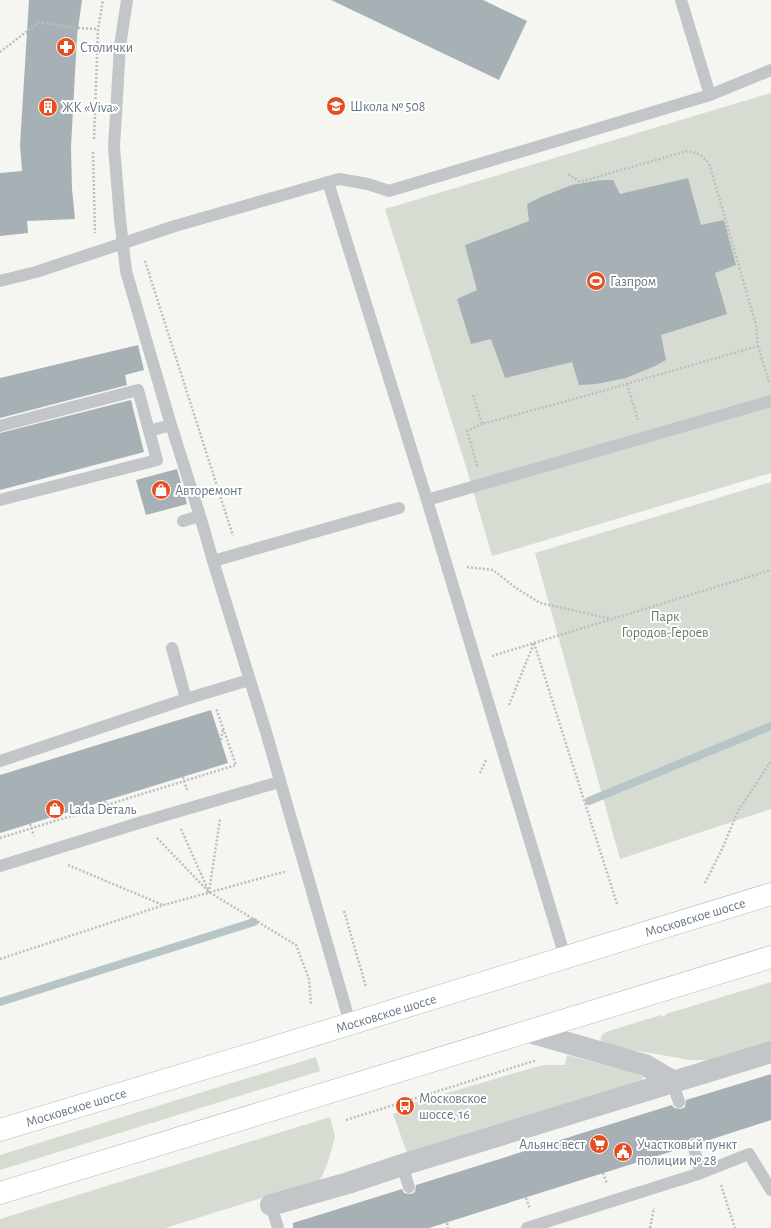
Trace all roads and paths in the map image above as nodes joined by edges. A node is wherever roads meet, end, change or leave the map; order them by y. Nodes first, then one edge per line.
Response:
1 (127, 0) edge
2 (681, 0) edge
3 (98, 29) dead end
4 (0, 52) edge
5 (771, 70) edge
6 (710, 95) junction
7 (568, 174) dead end
8 (328, 182) junction
9 (141, 238) junction
10 (122, 244) junction
11 (0, 281) edge
12 (758, 346) junction
13 (627, 384) junction
14 (771, 389) edge
15 (473, 395) dead end
16 (771, 401) edge
17 (482, 424) junction
18 (171, 425) junction
19 (0, 426) edge
20 (149, 431) junction
21 (644, 437) junction
22 (475, 470) dead end
23 (0, 500) edge
24 (427, 500) junction
25 (399, 508) dead end
26 (200, 516) junction
27 (183, 521) dead end
28 (238, 554) junction
29 (213, 561) junction
30 (446, 565) junction
31 (771, 570) edge
32 (612, 619) junction
33 (534, 643) junction
34 (172, 648) dead end
35 (476, 661) junction
36 (249, 680) junction
37 (210, 691) junction
38 (186, 699) junction
39 (223, 726) junction
40 (221, 740) dead end
41 (0, 761) edge
42 (771, 761) edge
43 (279, 782) junction
44 (223, 797) junction
45 (173, 812) junction
46 (142, 822) junction
47 (0, 838) edge
48 (41, 854) junction
49 (0, 866) edge
50 (304, 866) junction
51 (705, 883) dead end
52 (209, 892) junction
53 (771, 894) edge
54 (618, 904) dead end
55 (164, 905) junction
56 (344, 912) dead end
57 (565, 957) junction
58 (771, 957) edge
59 (0, 959) edge
60 (366, 987) dead end
61 (311, 1004) dead end
62 (350, 1023) junction
63 (529, 1032) junction
64 (771, 1052) edge
65 (540, 1060) dead end
66 (672, 1081) junction
67 (679, 1102) dead end
68 (346, 1120) dead end
69 (0, 1130) edge
70 (693, 1145) dead end
71 (402, 1165) junction
72 (701, 1173) junction
73 (719, 1178) dead end
74 (409, 1187) dead end
75 (771, 1190) edge
76 (0, 1193) edge
77 (271, 1205) joint
78 (447, 1222) dead end
79 (278, 1228) edge
80 (448, 1228) edge
81 (528, 1228) edge
82 (735, 1228) edge

1 - 10 lane
2 - 6 lane
3 - 4 path
5 - 6 lane
6 - 8 lane
7 - 12 path
8 - 9 lane
8 - 24 lane
9 - 10 lane
9 - 28 path
10 - 11 lane
10 - 18 lane
12 - 13 path
12 - 14 path
13 - 17 path
13 - 21 path
15 - 17 path
16 - 21 lane
17 - 22 path
18 - 20 lane
18 - 26 lane
19 - 20 lane
20 - 23 lane
21 - 24 lane
24 - 30 lane
25 - 28 lane
26 - 27 lane
26 - 29 lane
28 - 29 lane
29 - 36 lane
30 - 32 path
30 - 35 lane
31 - 32 path
32 - 33 path
33 - 35 path
33 - 54 path
34 - 38 lane
35 - 57 lane
36 - 37 lane
36 - 43 lane
37 - 38 lane
37 - 39 path
38 - 41 lane
39 - 40 path
39 - 47 path
42 - 51 path
43 - 44 lane
43 - 50 lane
44 - 45 lane
44 - 52 path
45 - 46 lane
45 - 52 path
46 - 48 lane
46 - 52 path
48 - 49 lane
48 - 55 path
50 - 52 path
50 - 62 lane
52 - 55 path
52 - 61 path
53 - 57 main road, Московское шоссе
55 - 59 path
56 - 60 path
57 - 62 main road, Московское шоссе
58 - 63 main road
62 - 69 main road, Московское шоссе
63 - 66 street
63 - 76 main road
64 - 66 street
65 - 68 path
66 - 67 lane
66 - 71 street
70 - 72 lane
71 - 74 lane
71 - 77 street
72 - 75 lane
72 - 81 lane
73 - 82 path
77 - 79 lane
78 - 80 path

